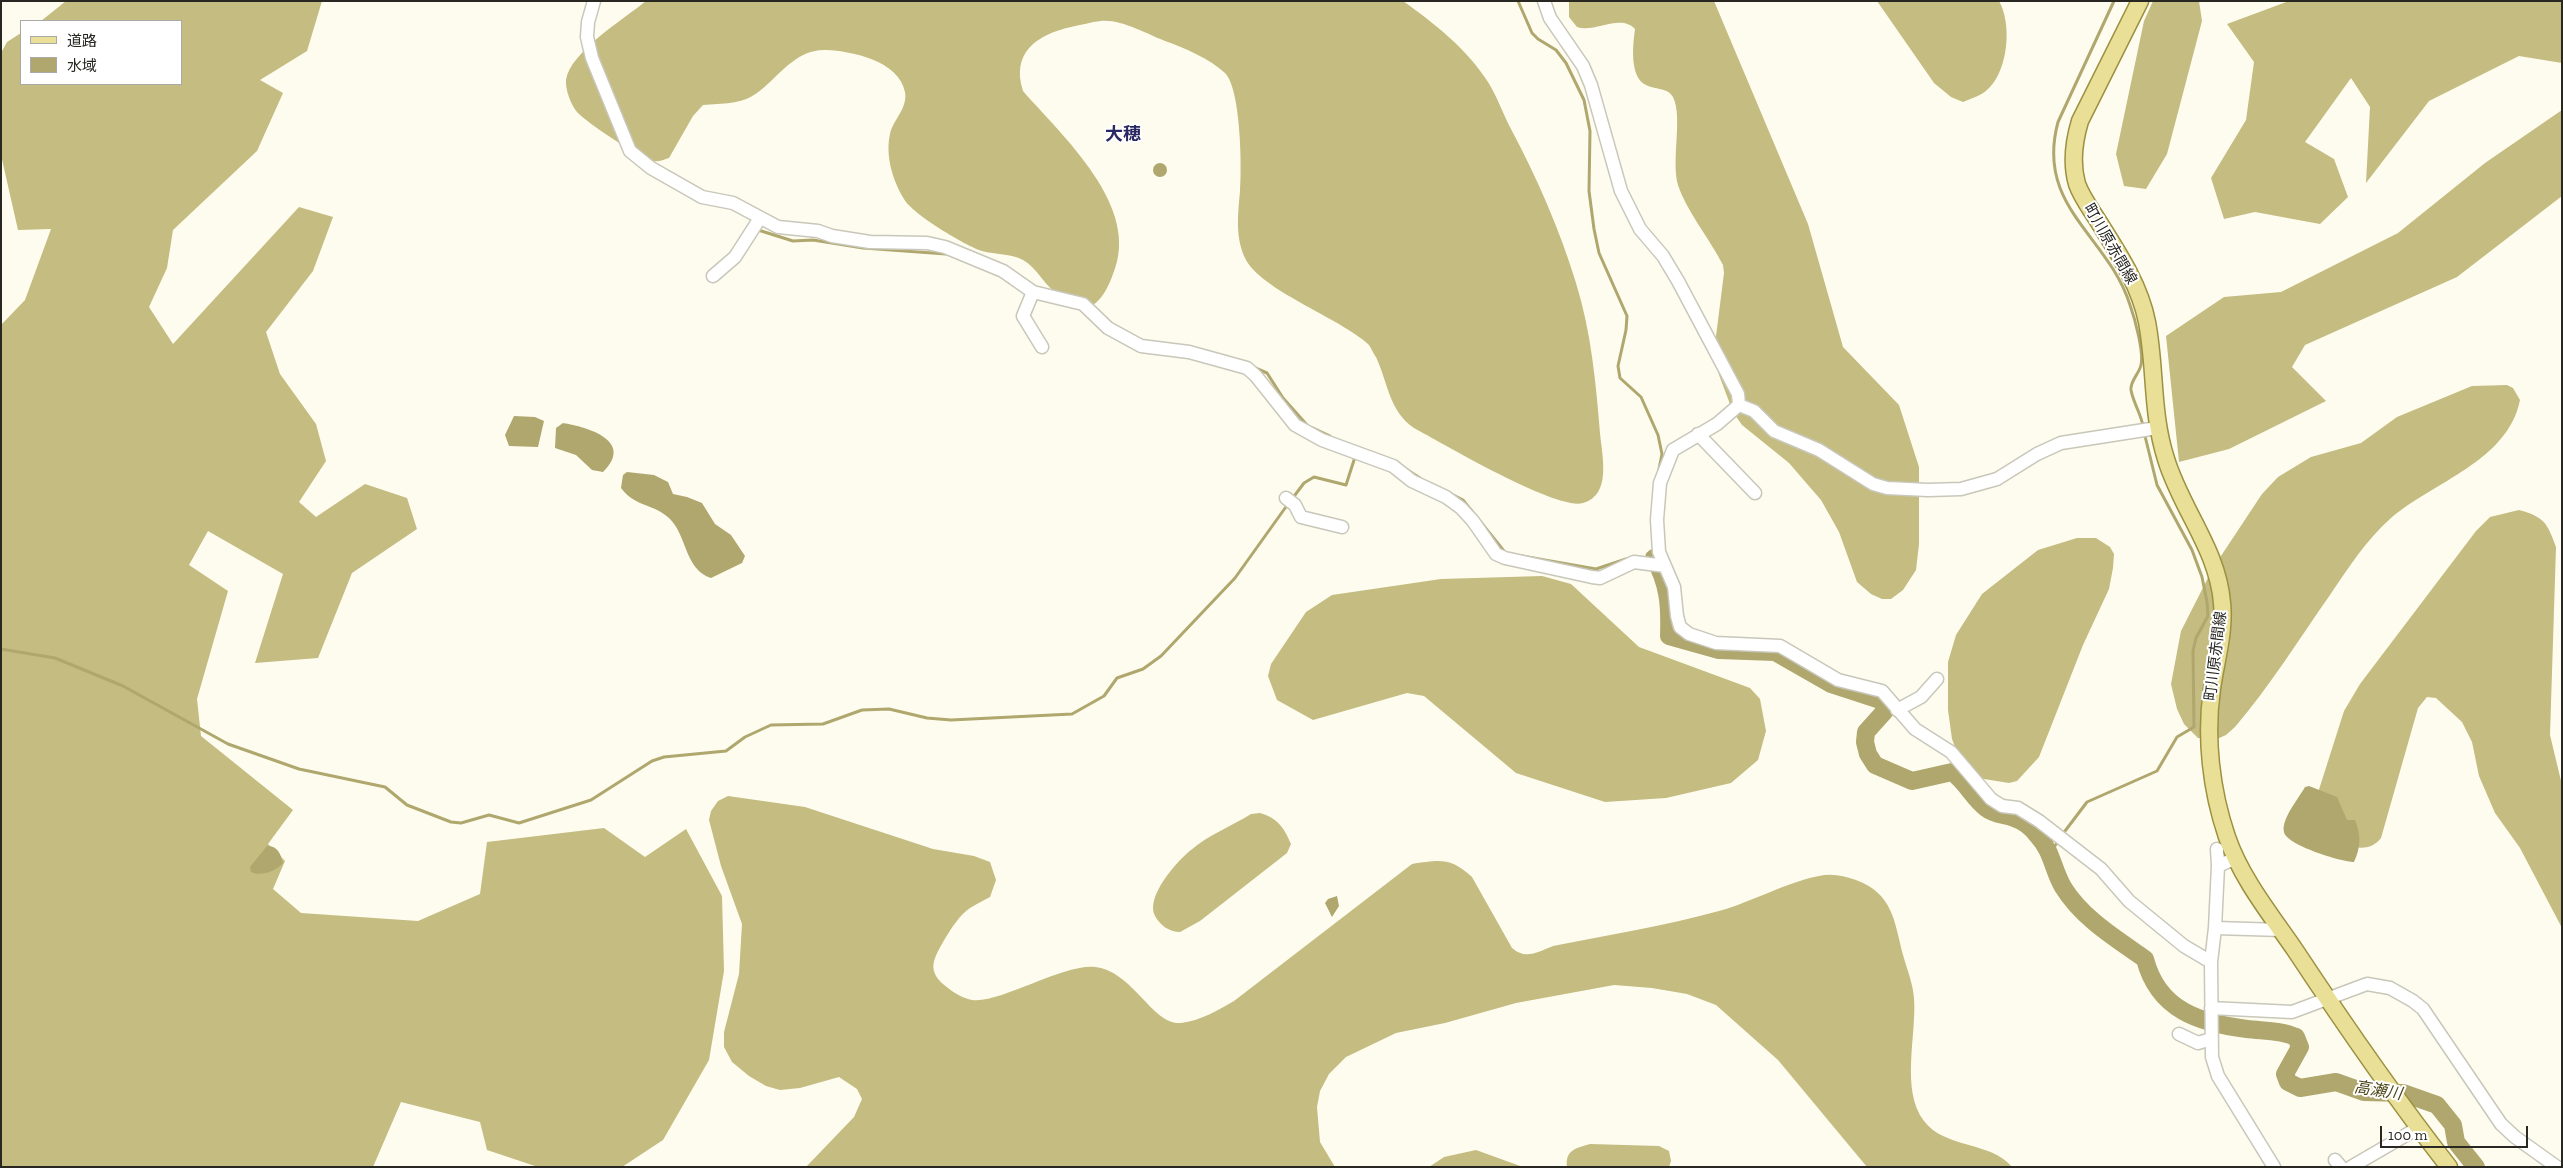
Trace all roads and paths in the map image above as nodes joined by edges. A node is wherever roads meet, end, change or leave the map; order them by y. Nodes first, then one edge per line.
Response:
1 (594, 1) edge
2 (1544, 1) edge
3 (2140, 1) edge
4 (760, 218) junction
5 (713, 276) dead end
6 (1033, 292) junction
7 (1042, 347) dead end
8 (1739, 405) junction
9 (2156, 428) junction
10 (1698, 434) junction
11 (1755, 492) dead end
12 (1286, 498) dead end
13 (1342, 526) dead end
14 (1665, 566) junction
15 (1937, 679) dead end
16 (1897, 710) junction
17 (2217, 849) dead end
18 (2236, 858) junction
19 (2218, 866) junction
20 (2215, 928) junction
21 (2282, 930) junction
22 (2211, 962) junction
23 (2327, 998) junction
24 (2211, 1008) junction
25 (2179, 1034) dead end
26 (2211, 1039) junction
27 (2418, 1128) junction
28 (2274, 1167) edge
29 (2351, 1167) edge
30 (2449, 1167) edge
31 (2557, 1167) edge

1 - 4 street
2 - 8 street
3 - 9 main road, 町川原赤間線
4 - 5 street
4 - 6 street
6 - 7 street
6 - 14 street
8 - 9 street
8 - 10 street
9 - 18 main road, 町川原赤間線
10 - 11 street
10 - 14 street
12 - 13 street
14 - 16 street
15 - 16 street
16 - 22 street
17 - 19 street
18 - 19 street
18 - 21 main road, 町川原赤間線
19 - 20 street
20 - 21 street
20 - 22 street
21 - 23 main road, 町川原赤間線
22 - 24 street
23 - 24 street
23 - 27 main road, 町川原赤間線
23 - 31 street
24 - 26 street
25 - 26 street
26 - 28 street
27 - 29 street
27 - 30 main road, 町川原赤間線

